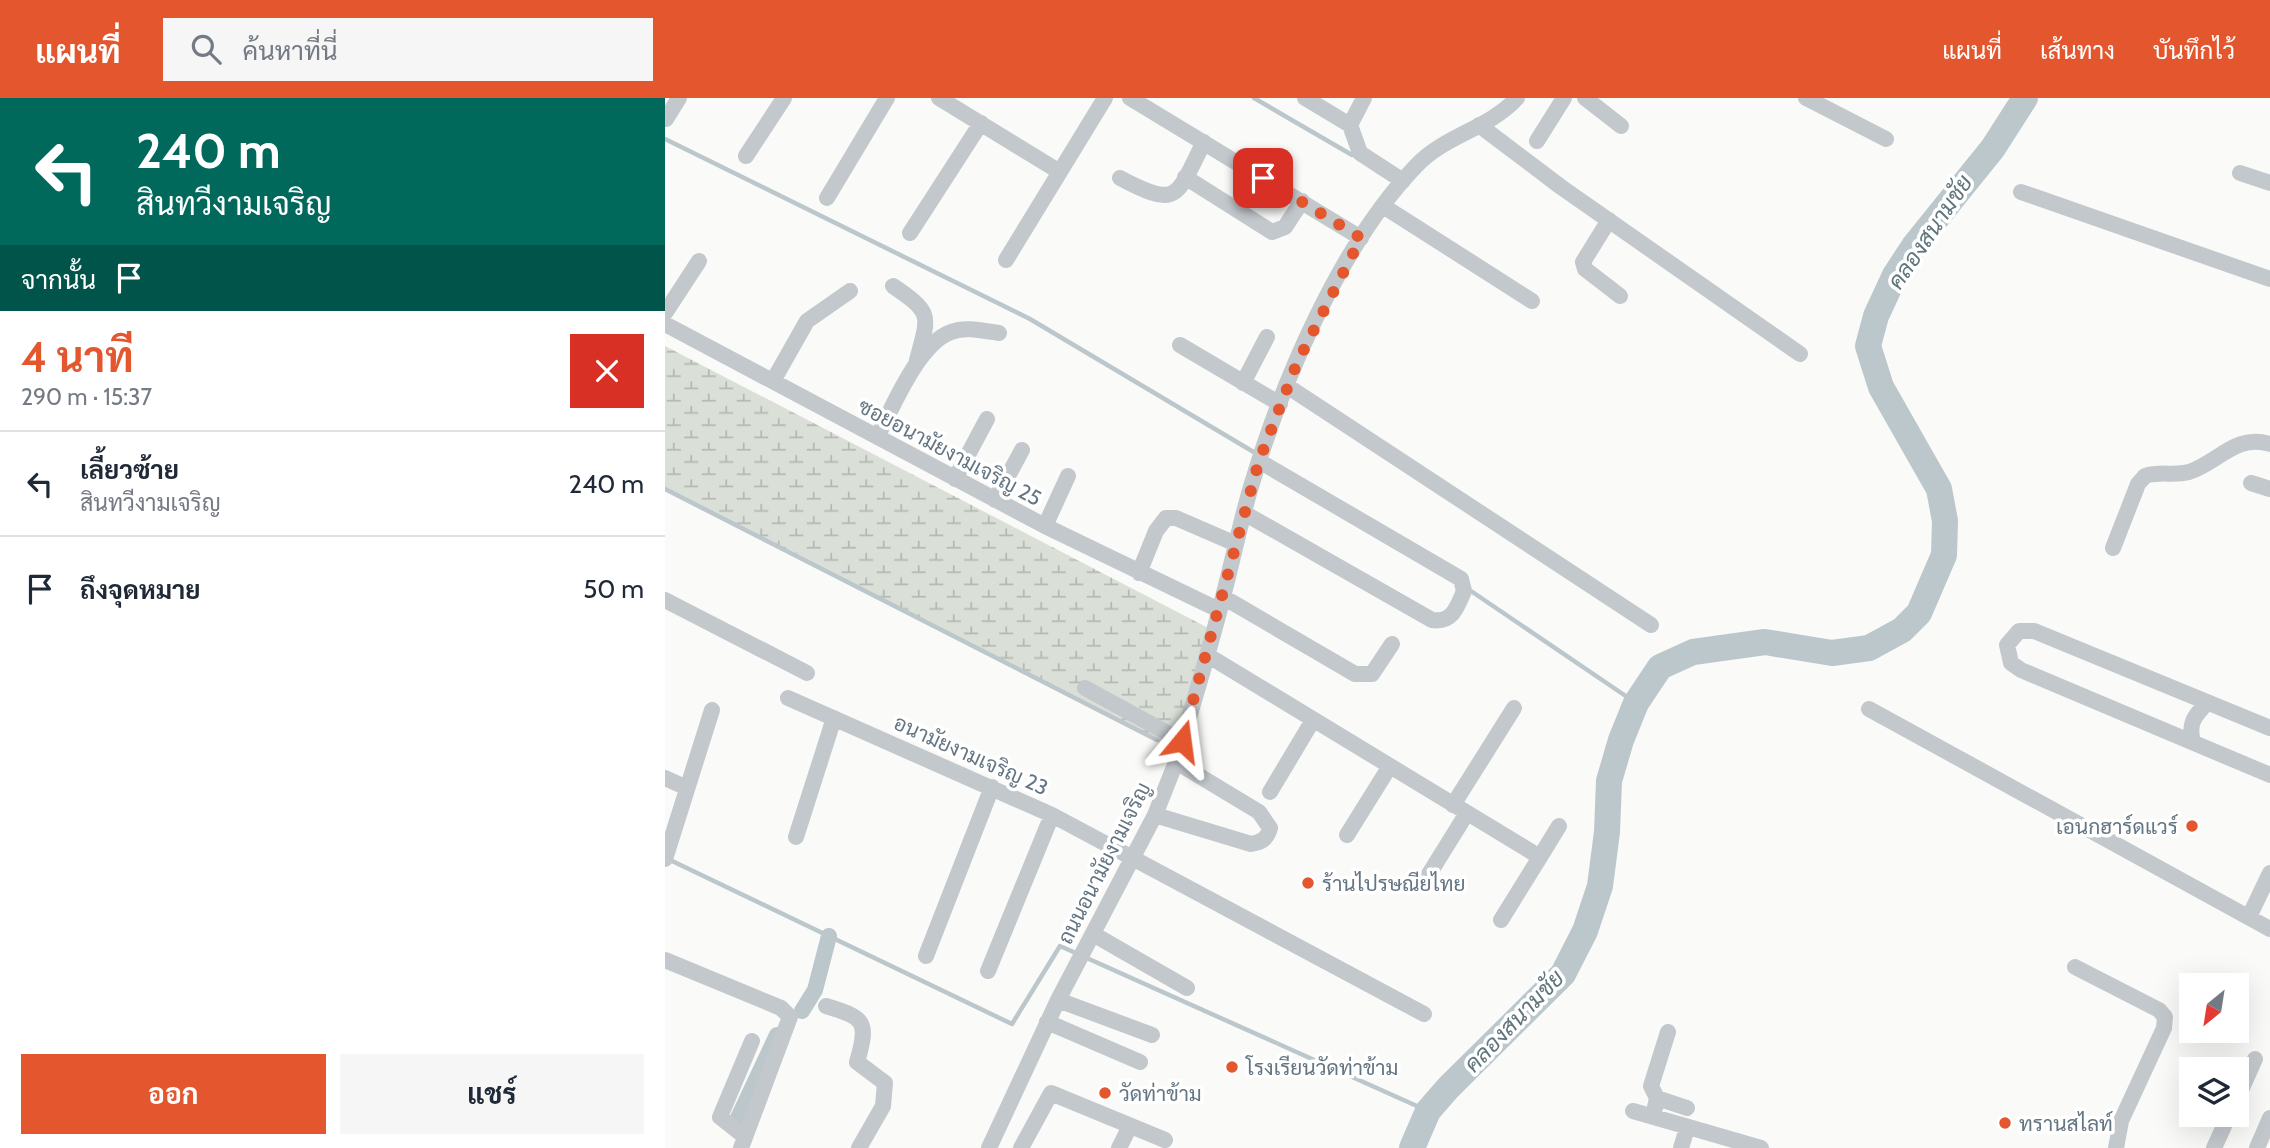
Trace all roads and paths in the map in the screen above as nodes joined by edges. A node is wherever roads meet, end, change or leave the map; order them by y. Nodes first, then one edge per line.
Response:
1 (679, 98) edge
2 (784, 98) edge
3 (887, 98) edge
4 (939, 98) edge
5 (1105, 98) edge
6 (1130, 98) edge
7 (1305, 98) edge
8 (1364, 98) edge
9 (1517, 98) edge
10 (1564, 98) edge
11 (1585, 98) edge
12 (1806, 98) edge
13 (666, 119) edge
14 (981, 123) junction
15 (1350, 125) junction
16 (1479, 125) junction
17 (1621, 126) dead end
18 (1886, 139) dead end
19 (1537, 141) dead end
20 (1204, 142) junction
21 (746, 156) dead end
22 (1060, 172) junction
23 (2241, 173) dead end
24 (1185, 177) junction
25 (1120, 178) dead end
26 (1403, 181) junction
27 (2270, 183) edge
28 (2021, 192) dead end
29 (827, 198) dead end
30 (1302, 201) junction
31 (1383, 206) junction
32 (1609, 220) junction
33 (910, 233) dead end
34 (1361, 238) junction
35 (1006, 260) dead end
36 (699, 261) dead end
37 (2270, 279) edge
38 (893, 286) dead end
39 (850, 291) dead end
40 (1621, 296) dead end
41 (1532, 301) dead end
42 (665, 313) edge
43 (665, 324) edge
44 (999, 333) dead end
45 (1268, 337) dead end
46 (1180, 345) dead end
47 (1800, 354) dead end
48 (916, 365) junction
49 (773, 381) junction
50 (1243, 383) junction
51 (1287, 386) junction
52 (1280, 404) junction
53 (987, 419) dead end
54 (877, 437) junction
55 (2270, 444) edge
56 (1022, 450) dead end
57 (1259, 461) junction
58 (1068, 476) dead end
59 (955, 478) junction
60 (2251, 483) dead end
61 (2270, 489) edge
62 (995, 500) junction
63 (1244, 513) junction
64 (1045, 526) junction
65 (1236, 544) junction
66 (2113, 548) dead end
67 (1139, 573) junction
68 (665, 600) edge
69 (1221, 603) junction
70 (1651, 625) dead end
71 (1392, 644) dead end
72 (1207, 655) junction
73 (807, 673) dead end
74 (1085, 688) dead end
75 (788, 698) dead end
76 (2207, 703) junction
77 (1514, 708) dead end
78 (1869, 709) dead end
79 (712, 710) dead end
80 (834, 718) junction
81 (1313, 720) junction
82 (2270, 729) edge
83 (1182, 741) junction
84 (2193, 742) junction
85 (1176, 762) junction
86 (1390, 766) junction
87 (2270, 775) edge
88 (665, 778) edge
89 (992, 787) junction
90 (687, 788) junction
91 (1270, 792) dead end
92 (1460, 809) junction
93 (1052, 815) junction
94 (1155, 815) junction
95 (1559, 826) dead end
96 (1347, 835) dead end
97 (796, 837) dead end
98 (666, 856) edge
99 (1134, 857) junction
100 (1540, 857) junction
101 (2270, 873) edge
102 (1426, 879) dead end
103 (2249, 918) junction
104 (1501, 920) dead end
105 (2270, 929) edge
106 (1089, 941) junction
107 (926, 956) dead end
108 (665, 960) edge
109 (2075, 967) dead end
110 (988, 971) dead end
111 (1187, 988) dead end
112 (1058, 1000) junction
113 (826, 1006) dead end
114 (1424, 1014) dead end
115 (1047, 1023) junction
116 (1668, 1032) dead end
117 (1152, 1035) dead end
118 (752, 1041) dead end
119 (2255, 1059) dead end
120 (1140, 1062) dead end
121 (2249, 1072) edge
122 (1657, 1098) junction
123 (1688, 1108) dead end
124 (1633, 1111) dead end
125 (1653, 1117) junction
126 (2270, 1118) edge
127 (1130, 1126) junction
128 (2224, 1127) edge
129 (1687, 1128) junction
130 (1165, 1140) dead end
131 (743, 1142) edge
132 (994, 1146) edge
133 (859, 1148) edge
134 (1021, 1148) edge
135 (1119, 1148) edge
136 (1681, 1148) edge
137 (1761, 1148) edge
138 (2116, 1148) edge
139 (2214, 1148) edge
140 (2257, 1148) edge

1 - 13 street
2 - 21 street
3 - 29 street
4 - 14 street
5 - 22 street
6 - 20 street
7 - 15 street
8 - 15 street
9 - 16 street, ถนนอนามัยงามเจริญ
10 - 19 street
11 - 17 street
12 - 18 street
14 - 22 street
14 - 33 street
15 - 26 street
16 - 26 street, ถนนอนามัยงามเจริญ
16 - 32 street
20 - 24 street
20 - 30 street
22 - 35 street
23 - 27 street
24 - 25 street
24 - 30 street
26 - 31 street, ถนนอนามัยงามเจริญ
28 - 37 street
30 - 34 street
31 - 34 street, ถนนอนามัยงามเจริญ
31 - 41 street
32 - 40 street
32 - 47 street
34 - 51 street, ถนนอนามัยงามเจริญ
36 - 42 street
38 - 48 street
39 - 49 street
43 - 49 street, ซอยอนามัยงามเจริญ 25
44 - 48 street
45 - 50 street
46 - 50 street
48 - 54 street
49 - 54 street, ซอยอนามัยงามเจริญ 25
50 - 52 street
51 - 52 street, ถนนอนามัยงามเจริญ
51 - 70 street
52 - 57 street, ถนนอนามัยงามเจริญ
53 - 59 street
54 - 59 street, ซอยอนามัยงามเจริญ 25
55 - 66 street
56 - 62 street
57 - 63 street, ถนนอนามัยงามเจริญ
57 - 63 street
58 - 64 street
59 - 62 street, ซอยอนามัยงามเจริญ 25
60 - 61 street
62 - 64 street, ซอยอนามัยงามเจริญ 25
63 - 65 street, ถนนอนามัยงามเจริญ
64 - 67 street, ซอยอนามัยงามเจริญ 25
65 - 67 street
65 - 69 street, ถนนอนามัยงามเจริญ
67 - 69 street, ซอยอนามัยงามเจริญ 25
68 - 73 street
69 - 71 street, ซอยอนามัยงามเจริญ 25
69 - 72 street, ถนนอนามัยงามเจริญ
72 - 81 street
72 - 83 street, ถนนอนามัยงามเจริญ
74 - 83 street
75 - 80 street, อนามัยงามเจริญ 23
76 - 82 street
76 - 84 street
76 - 84 street
77 - 92 street
78 - 103 street
79 - 90 street
80 - 89 street, อนามัยงามเจริญ 23
80 - 97 street
81 - 86 street
81 - 91 street
83 - 85 street, ถนนอนามัยงามเจริญ
84 - 87 street
85 - 94 street, ถนนอนามัยงามเจริญ
85 - 94 street
86 - 92 street
86 - 96 street
88 - 90 street
89 - 93 street, อนามัยงามเจริญ 23
89 - 107 street
90 - 98 street
92 - 100 street
92 - 102 street
93 - 99 street, อนามัยงามเจริญ 23
93 - 110 street
94 - 99 street, ถนนอนามัยงามเจริญ
95 - 100 street
99 - 106 street, ถนนอนามัยงามเจริญ
99 - 114 street, อนามัยงามเจริญ 23
100 - 104 street
101 - 103 street
103 - 105 street
106 - 111 street
106 - 112 street, ถนนอนามัยงามเจริญ
108 - 131 street
109 - 138 street
112 - 115 street, ถนนอนามัยงามเจริญ
112 - 117 street
113 - 133 street
115 - 120 street
115 - 132 street, ถนนอนามัยงามเจริญ
116 - 122 street
118 - 131 street
119 - 121 street
122 - 123 street
122 - 125 street
124 - 125 street
125 - 129 street
126 - 140 street
127 - 130 street
127 - 134 street
127 - 135 street
128 - 139 street
129 - 136 street
129 - 137 street

